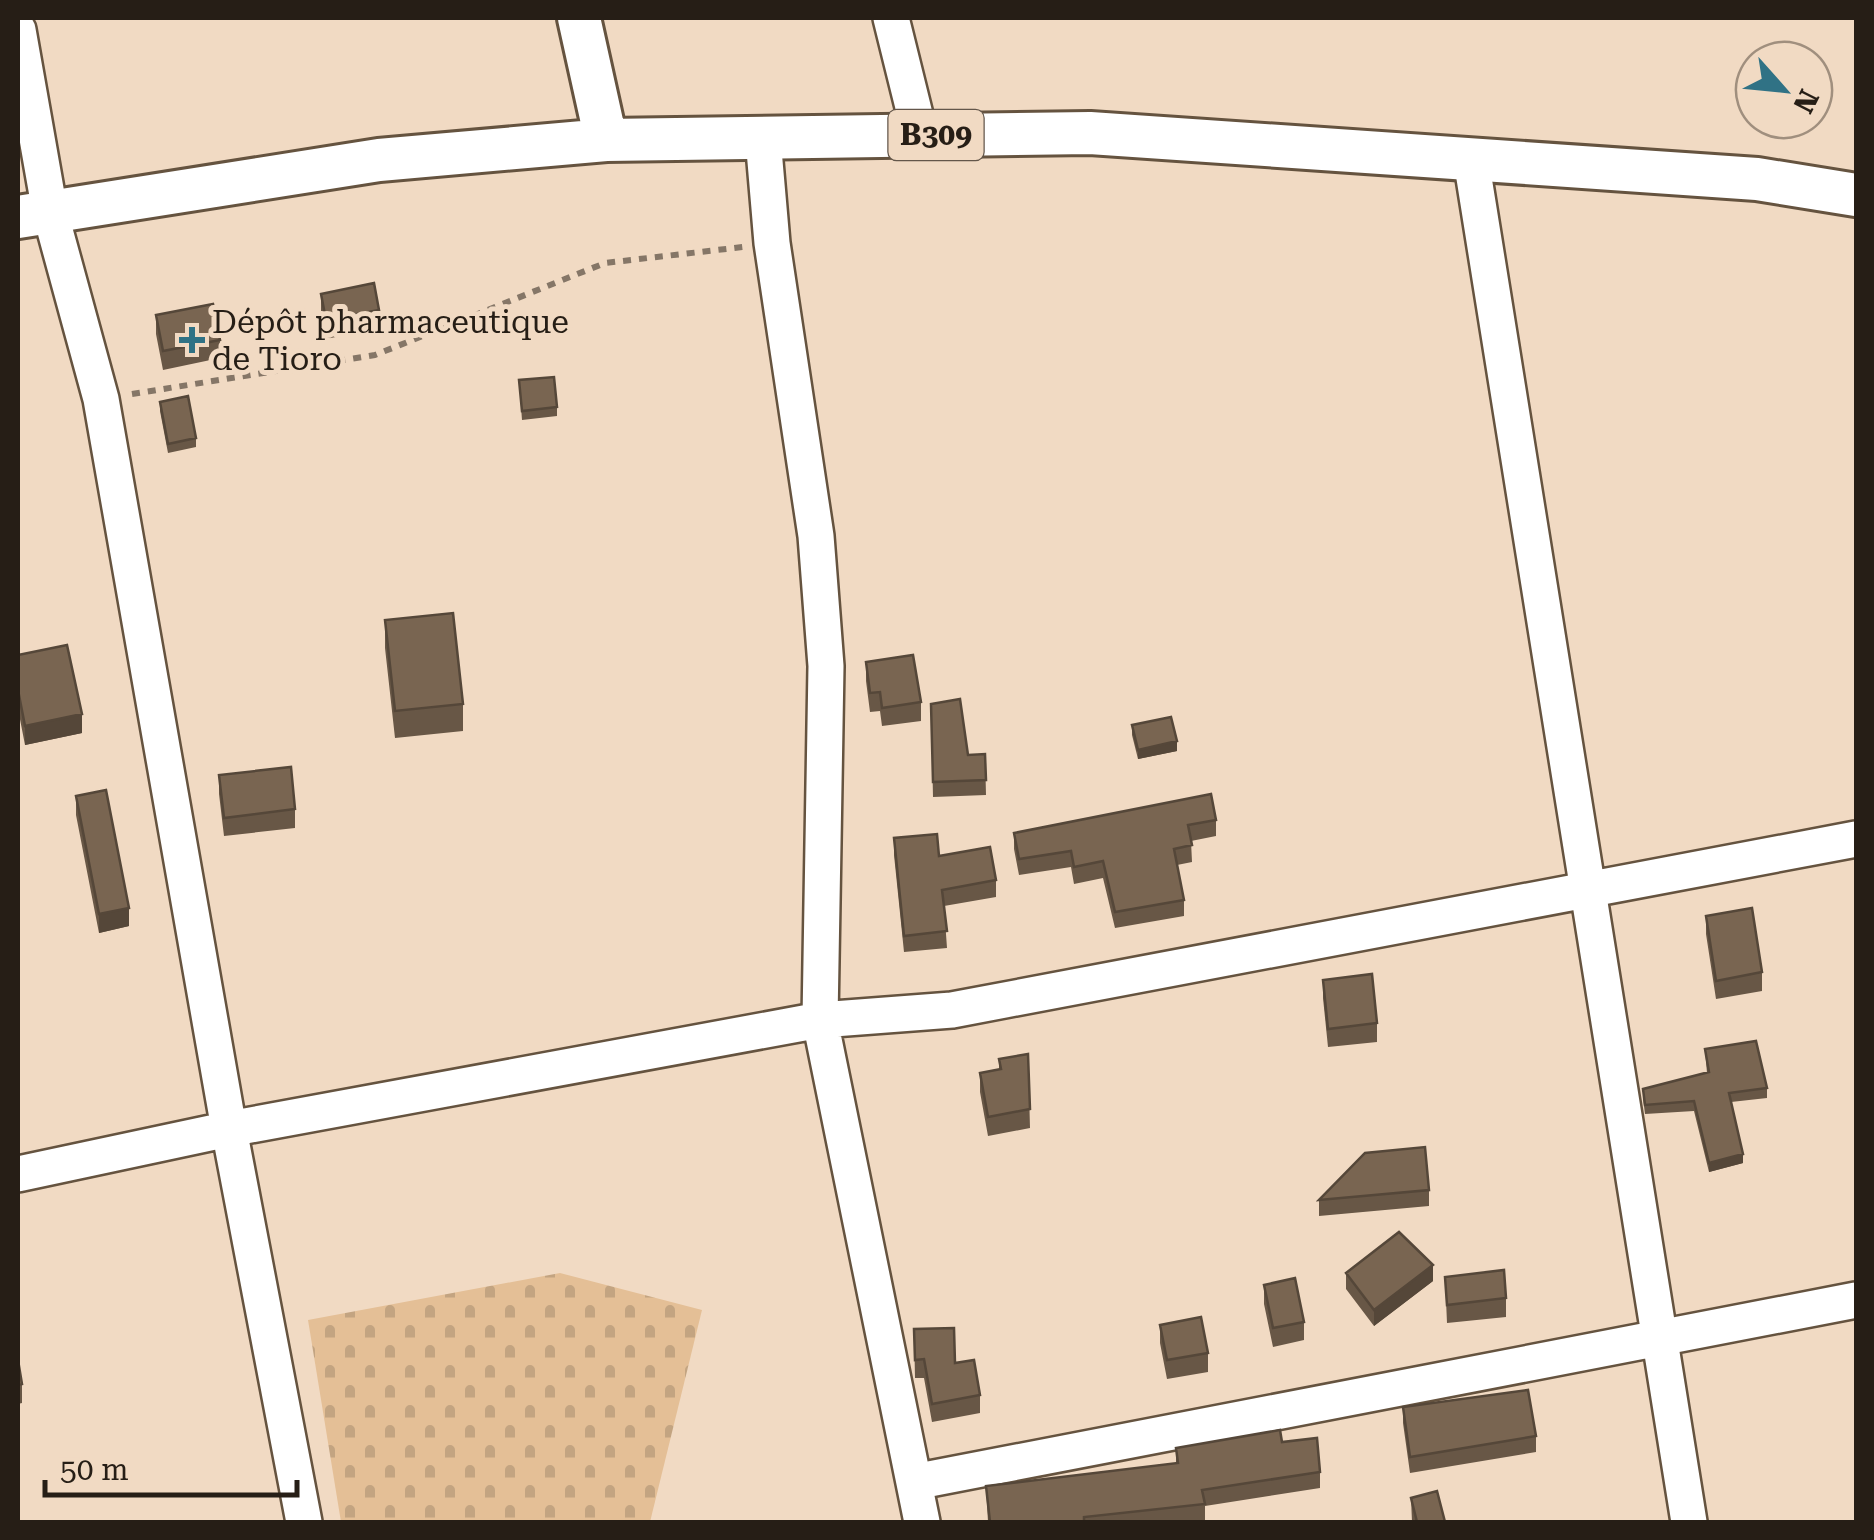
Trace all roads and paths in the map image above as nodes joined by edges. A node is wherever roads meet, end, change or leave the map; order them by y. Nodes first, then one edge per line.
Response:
1 (579, 18) edge
2 (891, 18) edge
3 (18, 30) edge
4 (920, 136) junction
5 (762, 138) junction
6 (606, 140) junction
7 (1471, 159) junction
8 (1856, 194) edge
9 (34, 215) edge
10 (772, 244) junction
11 (101, 399) junction
12 (1856, 839) edge
13 (1588, 891) junction
14 (820, 1020) junction
15 (229, 1130) junction
16 (18, 1174) edge
17 (1856, 1300) edge
18 (1660, 1338) junction
19 (914, 1482) junction
20 (304, 1522) edge
21 (922, 1522) edge
22 (1690, 1522) edge

1 - 6 main road
2 - 4 street
3 - 9 street
4 - 5 main road, B309
4 - 7 main road, B309
5 - 6 main road, B309
5 - 10 street
6 - 9 main road, B309
7 - 8 main road, B309
7 - 13 street
9 - 11 street
10 - 11 path
10 - 14 street
11 - 15 street
12 - 13 street
13 - 14 street
13 - 18 street
14 - 15 street
14 - 19 street
15 - 16 street
15 - 20 street
17 - 18 street
18 - 19 street
18 - 22 street
19 - 21 street

